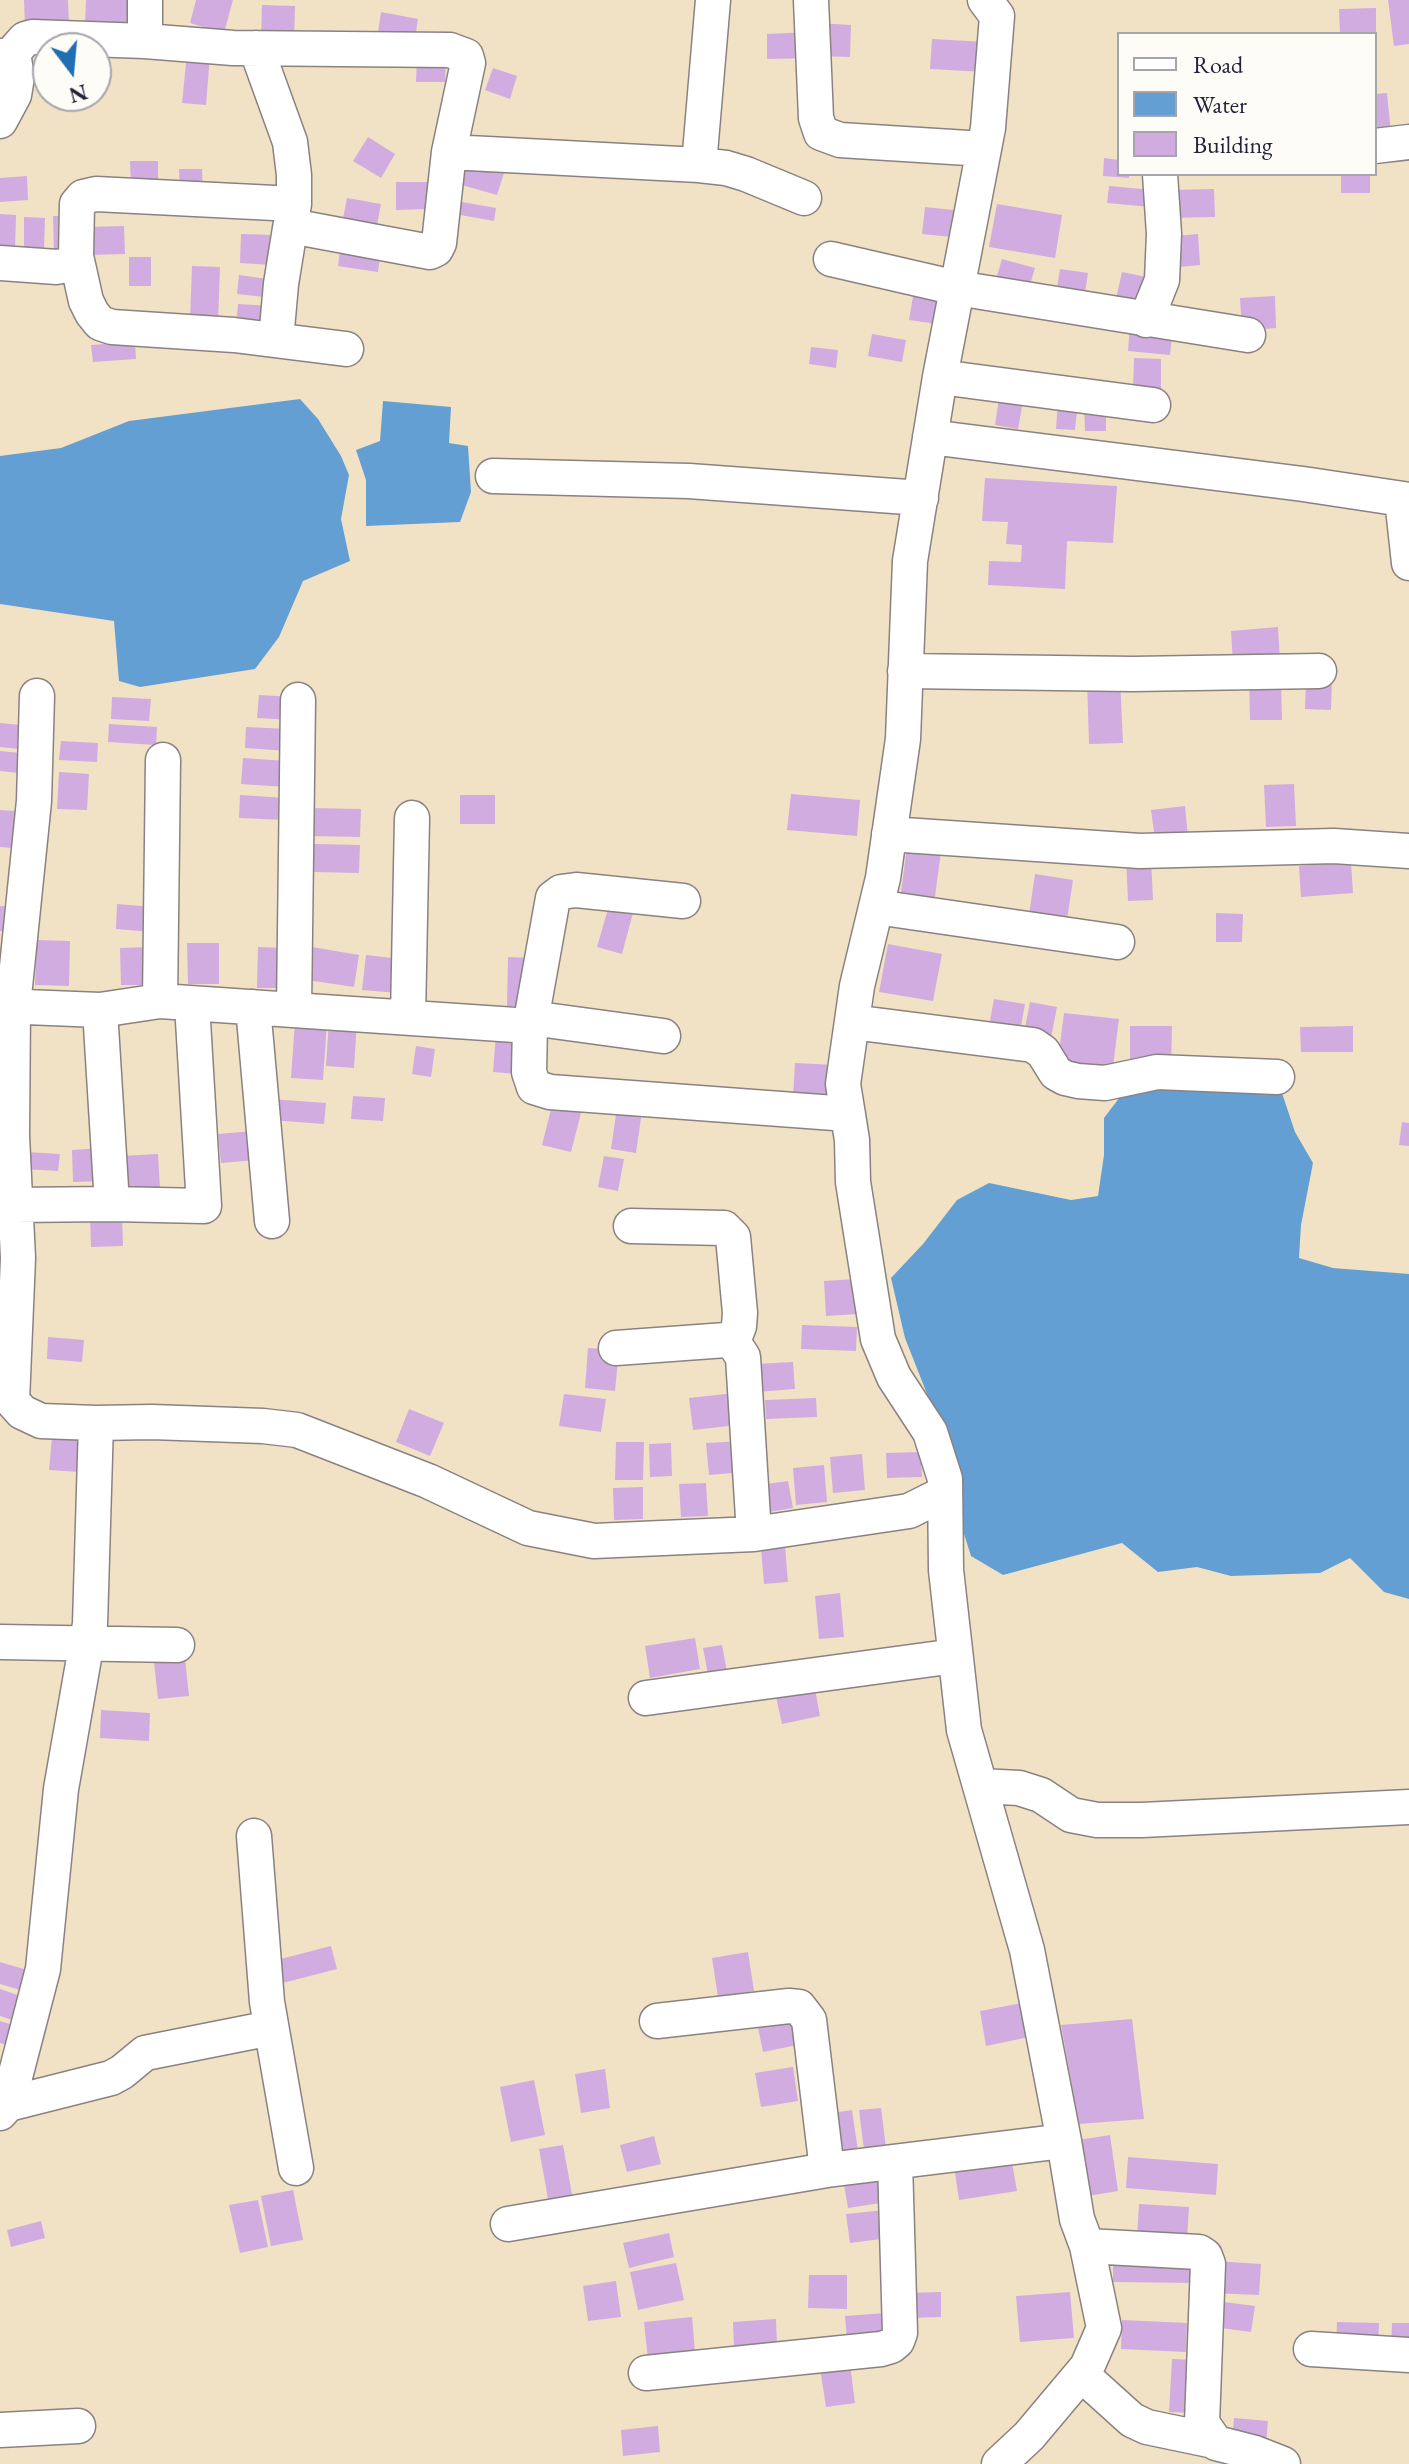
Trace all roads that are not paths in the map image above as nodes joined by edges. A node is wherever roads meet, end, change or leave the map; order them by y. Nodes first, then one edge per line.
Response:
1 (145, 0) edge
2 (713, 0) edge
3 (811, 0) edge
4 (985, 0) edge
5 (145, 41) junction
6 (256, 48) junction
7 (7, 55) edge
8 (0, 121) edge
9 (1409, 142) edge
10 (1377, 146) edge
11 (984, 149) junction
12 (449, 152) junction
13 (699, 165) junction
14 (1160, 176) edge
15 (804, 198) dead end
16 (293, 215) junction
17 (76, 256) junction
18 (831, 259) dead end
19 (0, 263) edge
20 (957, 288) junction
21 (1146, 320) junction
22 (1248, 335) dead end
23 (276, 340) junction
24 (346, 349) dead end
25 (940, 377) junction
26 (1153, 405) dead end
27 (930, 437) junction
28 (493, 476) dead end
29 (921, 498) junction
30 (1406, 499) edge
31 (1409, 563) edge
32 (905, 671) junction
33 (1319, 671) dead end
34 (37, 696) dead end
35 (298, 700) dead end
36 (163, 760) dead end
37 (412, 818) dead end
38 (889, 834) junction
39 (1409, 851) edge
40 (683, 901) dead end
41 (876, 907) junction
42 (1117, 942) dead end
43 (176, 1003) junction
44 (6, 1006) edge
45 (253, 1007) junction
46 (294, 1009) junction
47 (100, 1010) junction
48 (408, 1017) junction
49 (531, 1022) junction
50 (852, 1022) junction
51 (663, 1036) dead end
52 (1277, 1077) dead end
53 (848, 1114) junction
54 (112, 1204) junction
55 (15, 1205) junction
56 (272, 1221) dead end
57 (631, 1226) dead end
58 (733, 1342) junction
59 (616, 1348) dead end
60 (96, 1423) junction
61 (945, 1493) junction
62 (754, 1534) junction
63 (0, 1642) edge
64 (86, 1645) junction
65 (177, 1645) dead end
66 (955, 1656) junction
67 (646, 1698) dead end
68 (980, 1786) junction
69 (1409, 1807) edge
70 (254, 1836) dead end
71 (657, 2021) dead end
72 (271, 2028) junction
73 (4, 2108) edge
74 (1064, 2141) junction
75 (895, 2162) junction
76 (296, 2168) dead end
77 (827, 2170) junction
78 (508, 2224) dead end
79 (1087, 2246) junction
80 (1311, 2349) dead end
81 (1409, 2355) edge
82 (646, 2373) dead end
83 (1081, 2374) junction
84 (78, 2426) dead end
85 (0, 2430) edge
86 (1214, 2441) junction
87 (999, 2464) edge
88 (1283, 2464) edge

1 - 5 street
2 - 13 street
3 - 11 street
4 - 11 street
5 - 6 street
5 - 7 street
6 - 12 street
6 - 16 street
7 - 8 street
9 - 10 street
11 - 20 street
12 - 13 street
12 - 16 street
13 - 15 street
14 - 21 street
16 - 17 street
16 - 23 street
17 - 19 street
17 - 23 street
18 - 20 street
20 - 21 street
20 - 25 street
21 - 22 street
23 - 24 street
25 - 26 street
25 - 27 street
27 - 29 street
27 - 30 street
28 - 29 street
29 - 32 street
30 - 31 street
32 - 33 street
32 - 38 street
34 - 44 street
35 - 46 street
36 - 43 street
37 - 48 street
38 - 39 street
38 - 41 street
40 - 49 street
41 - 42 street
41 - 50 street
43 - 45 street
43 - 47 street
43 - 54 street
44 - 47 street
44 - 55 street
45 - 46 street
45 - 56 street
46 - 48 street
47 - 54 street
48 - 49 street
49 - 51 street
49 - 53 street
50 - 52 street
50 - 53 street
53 - 61 street
54 - 55 street
55 - 60 street
57 - 58 street
58 - 59 street
58 - 62 street
60 - 62 street
60 - 64 street
61 - 62 street
61 - 66 street
63 - 64 street
64 - 65 street
64 - 73 street
66 - 67 street
66 - 68 street
68 - 69 street
68 - 74 street
70 - 72 street
71 - 77 street
72 - 73 street
72 - 76 street
74 - 75 street
74 - 79 street
75 - 77 street
75 - 82 street
77 - 78 street
79 - 83 street
79 - 86 street
80 - 81 street
83 - 86 street
83 - 87 street
84 - 85 street
86 - 88 street

